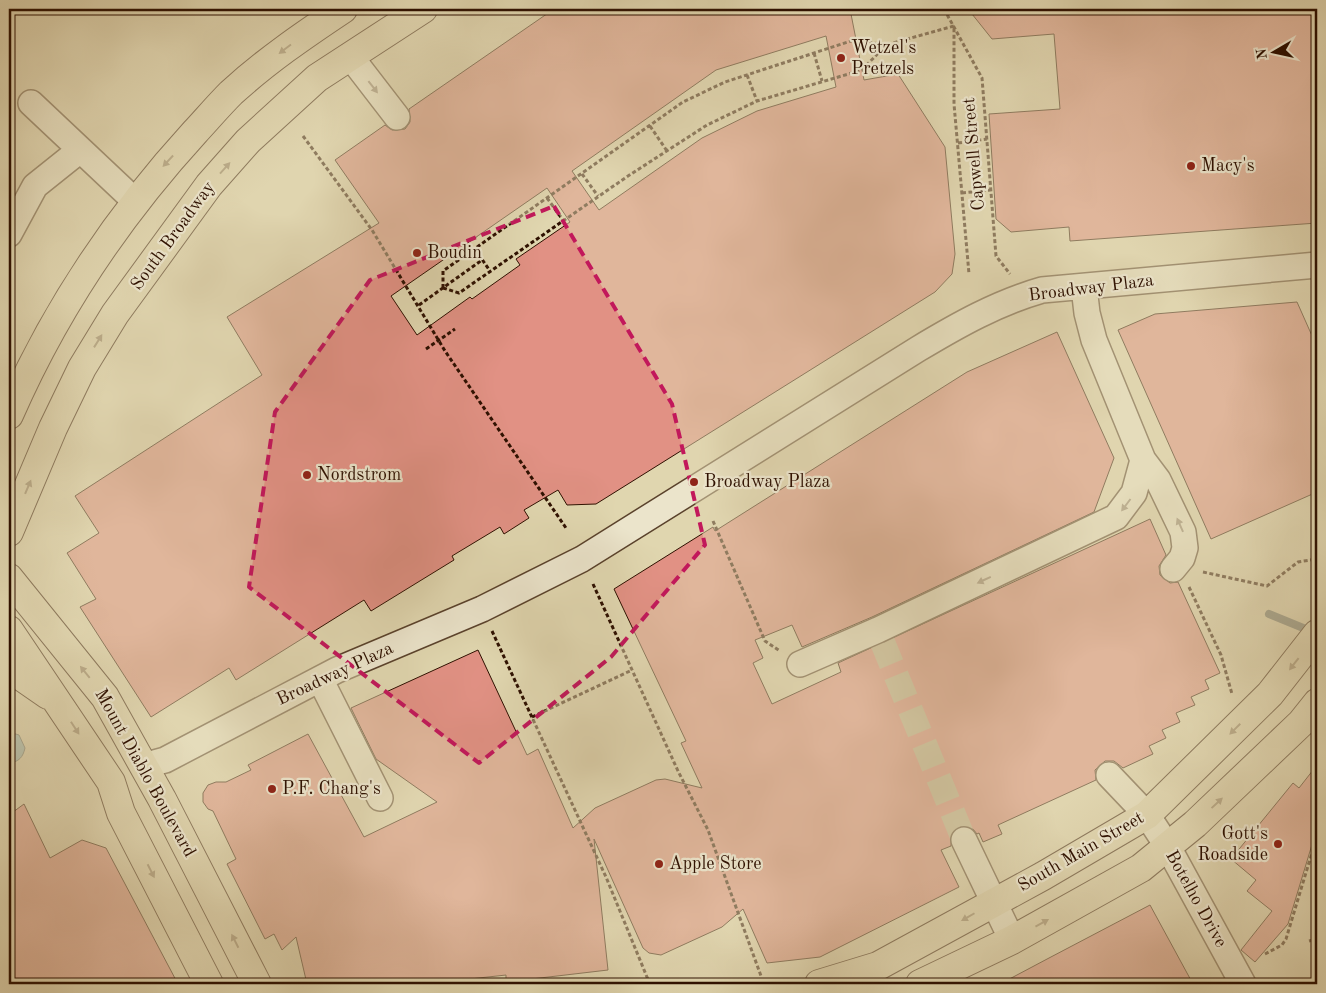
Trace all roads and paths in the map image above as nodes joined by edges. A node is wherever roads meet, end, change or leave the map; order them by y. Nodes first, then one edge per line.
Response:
1 (343, 9) edge
2 (423, 9) edge
3 (944, 9) edge
4 (954, 26) junction
5 (886, 46) junction
6 (814, 53) junction
7 (350, 56) junction
8 (747, 75) junction
9 (822, 81) junction
10 (757, 100) junction
11 (31, 103) dead end
12 (397, 117) dead end
13 (650, 126) junction
14 (303, 136) dead end
15 (987, 139) junction
16 (958, 143) junction
17 (80, 150) junction
18 (667, 150) junction
19 (582, 174) junction
20 (991, 190) junction
21 (962, 192) junction
22 (598, 196) junction
23 (547, 198) junction
24 (136, 202) junction
25 (563, 220) junction
26 (9, 234) edge
27 (475, 249) junction
28 (482, 260) junction
29 (1317, 265) edge
30 (490, 271) junction
31 (969, 274) dead end
32 (1014, 280) dead end
33 (1084, 287) junction
34 (443, 288) junction
35 (419, 306) junction
36 (455, 329) dead end
37 (426, 349) dead end
38 (28, 370) junction
39 (9, 397) edge
40 (9, 415) edge
41 (1143, 460) junction
42 (712, 520) dead end
43 (566, 528) dead end
44 (9, 532) edge
45 (1317, 559) edge
46 (1185, 573) junction
47 (9, 578) edge
48 (593, 584) dead end
49 (9, 630) edge
50 (492, 631) dead end
51 (1317, 634) edge
52 (800, 664) joint
53 (632, 670) junction
54 (9, 672) edge
55 (320, 678) junction
56 (1236, 701) dead end
57 (60, 704) junction
58 (1309, 713) edge
59 (532, 716) junction
60 (143, 766) junction
61 (1109, 775) dead end
62 (380, 798) dead end
63 (1147, 815) junction
64 (1317, 836) edge
65 (964, 840) tunnel mouth
66 (1168, 847) junction
67 (994, 901) junction
68 (1317, 939) edge
69 (1012, 940) junction
70 (1309, 941) dead end
71 (1265, 954) dead end
72 (762, 976) dead end
73 (649, 982) dead end
74 (210, 984) edge
75 (257, 984) edge
76 (819, 984) edge
77 (920, 984) edge
78 (1243, 984) edge

1 -> 24 main road
2 - 7 main road, South Broadway
3 - 4 path, Capwell Street
4 - 5 path
4 - 15 path, Capwell Street
4 - 16 path, Capwell Street
5 - 6 path
5 - 9 path
6 - 8 path
6 - 9 path
7 -> 12 street
44 -> 7 main road, South Broadway
8 - 10 path
8 - 13 path
9 - 10 path
10 - 18 path
11 - 17 street
13 - 18 path
13 - 19 path
14 - 35 path
15 - 16 path
15 - 20 path, Capwell Street
16 - 21 path, Capwell Street
17 - 24 street
17 - 26 street
18 - 22 path
19 - 22 path
19 - 23 path
20 - 21 path
20 - 32 path, Capwell Street
21 - 31 path, Capwell Street
22 - 25 path
23 - 25 path
23 - 27 path
24 - 38 main road
25 - 30 path
27 - 28 path
27 - 34 path
28 - 30 path
28 - 34 path
29 - 33 street, Broadway Plaza
30 - 34 path
33 - 41 street
33 - 55 street, Broadway Plaza
34 - 35 path
35 - 43 path
36 - 37 path, bridge
38 - 39 main road
38 - 40 main road
46 -> 41 street
41 -> 52 street
42 - 52 path
45 - 46 path
46 - 56 path
60 -> 47 main road, Mount Diablo Boulevard
48 - 53 path
49 - 57 main road, Mount Diablo Boulevard
50 - 59 path
51 -> 63 main road, South Main Street
53 - 59 path
53 - 72 path
54 - 57 main road
55 - 60 street, Broadway Plaza
55 - 62 street
57 -> 74 main road, Mount Diablo Boulevard
66 -> 58 main road
59 - 73 path
75 -> 60 main road, Mount Diablo Boulevard
61 - 63 street, Botelho Drive
63 - 66 street, Botelho Drive
63 - 67 main road, South Main Street
64 - 71 path
65 - 67 street
69 -> 66 main road
66 - 78 street, Botelho Drive
67 - 69 street
67 -> 76 main road, South Main Street
68 - 70 path
69 - 77 main road

